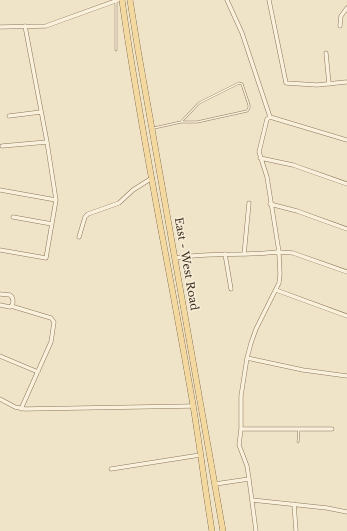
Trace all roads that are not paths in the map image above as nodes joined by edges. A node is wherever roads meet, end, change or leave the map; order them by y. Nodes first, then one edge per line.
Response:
1 (118, 0) edge
2 (130, 0) edge
3 (227, 0) edge
4 (269, 0) edge
5 (347, 8) edge
6 (340, 9) dead end
7 (25, 26) junction
8 (340, 26) dead end
9 (0, 27) edge
10 (116, 50) dead end
11 (326, 53) dead end
12 (346, 82) edge
13 (329, 84) junction
14 (41, 112) junction
15 (9, 116) dead end
16 (270, 117) junction
17 (182, 122) junction
18 (152, 128) junction
19 (347, 140) edge
20 (47, 142) junction
21 (2, 146) dead end
22 (260, 158) junction
23 (152, 178) junction
24 (347, 184) edge
25 (0, 190) edge
26 (56, 200) junction
27 (249, 203) dead end
28 (270, 204) junction
29 (14, 217) dead end
30 (52, 224) junction
31 (347, 229) edge
32 (79, 237) dead end
33 (0, 250) edge
34 (279, 252) junction
35 (225, 254) junction
36 (244, 255) junction
37 (175, 258) junction
38 (347, 272) edge
39 (231, 289) dead end
40 (276, 290) junction
41 (0, 294) edge
42 (0, 305) edge
43 (11, 306) junction
44 (347, 316) edge
45 (0, 356) edge
46 (247, 358) junction
47 (38, 372) junction
48 (347, 376) edge
49 (0, 399) edge
50 (193, 406) junction
51 (21, 409) junction
52 (241, 429) junction
53 (298, 429) junction
54 (332, 429) dead end
55 (298, 442) dead end
56 (200, 455) junction
57 (111, 469) dead end
58 (249, 479) junction
59 (215, 484) junction
60 (252, 500) junction
61 (294, 504) junction
62 (347, 512) edge
63 (212, 531) edge
64 (223, 531) edge
65 (256, 531) edge
66 (296, 531) edge

1 - 7 street
1 - 10 lane
1 - 23 main road, East - West Road
2 - 18 main road, East - West Road
3 - 16 street
4 - 13 street
5 - 6 street
5 - 8 street
7 - 9 street
7 - 14 street
11 - 13 street
12 - 13 street
14 - 15 street
14 - 20 street
16 - 19 street
16 - 22 street
17 - 17 lane
17 - 18 lane
18 - 37 main road, East - West Road
20 - 21 street
20 - 26 street
22 - 24 street
22 - 28 street
23 - 32 street
23 - 50 main road, East - West Road
25 - 26 street
26 - 30 street
27 - 36 street
28 - 31 street
28 - 34 street
29 - 30 street
30 - 33 street
34 - 36 street
34 - 38 street
34 - 40 street
35 - 36 street
35 - 37 street
35 - 39 street
37 - 59 main road, East - West Road
40 - 44 street
40 - 46 street
41 - 43 street
42 - 43 street
43 - 47 street
45 - 47 street
46 - 48 street
46 - 52 street
47 - 51 street
49 - 51 street
50 - 51 street
50 - 56 main road, East - West Road
52 - 53 street
52 - 58 street
53 - 54 street
53 - 55 lane
56 - 57 street
56 - 63 main road, East - West Road
58 - 59 street
58 - 60 street
59 - 64 main road, East - West Road
60 - 61 street
60 - 65 street
61 - 62 street
61 - 66 street

